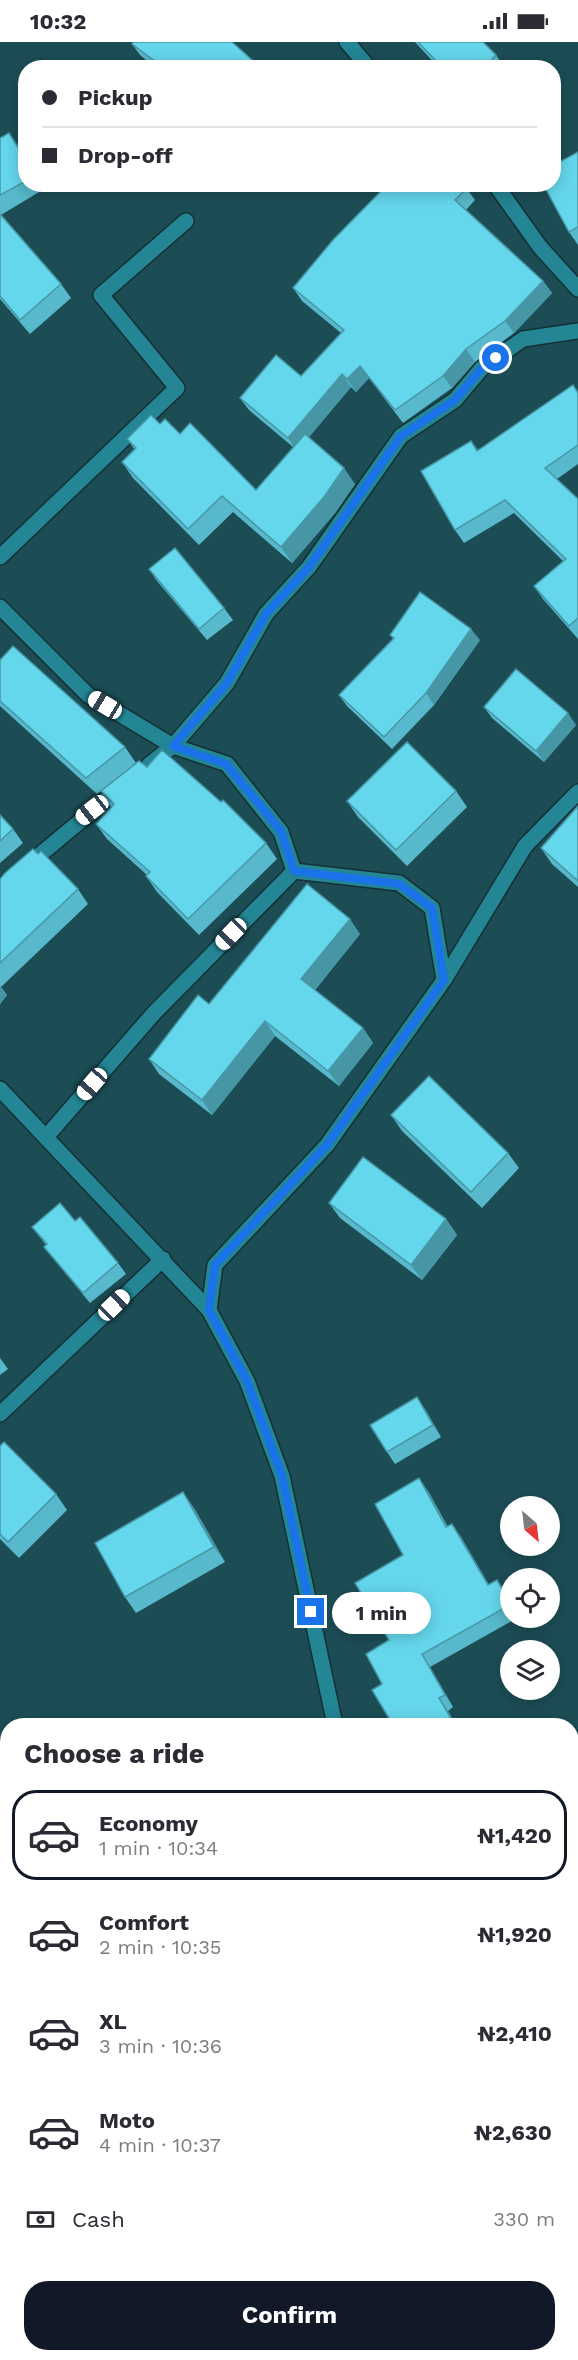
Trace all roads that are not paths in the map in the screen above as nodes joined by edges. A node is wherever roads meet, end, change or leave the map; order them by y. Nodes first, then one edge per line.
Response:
1 (347, 42) edge
2 (362, 60) edge
3 (501, 192) edge
4 (186, 222) dead end
5 (578, 290) edge
6 (578, 331) edge
7 (0, 557) edge
8 (0, 607) edge
9 (173, 746) junction
10 (578, 792) edge
11 (294, 871) junction
12 (0, 888) edge
13 (444, 980) junction
14 (0, 1089) edge
15 (46, 1137) junction
16 (163, 1259) junction
17 (209, 1310) junction
18 (0, 1414) edge
19 (334, 1718) edge

1 - 2 street
3 - 5 street
4 - 7 street
6 - 9 street
8 - 9 street
9 - 11 street
9 - 12 street
10 - 13 street
11 - 13 street
11 - 15 street
13 - 17 street
14 - 15 street
15 - 16 street
16 - 17 street
16 - 18 street
17 - 19 street

